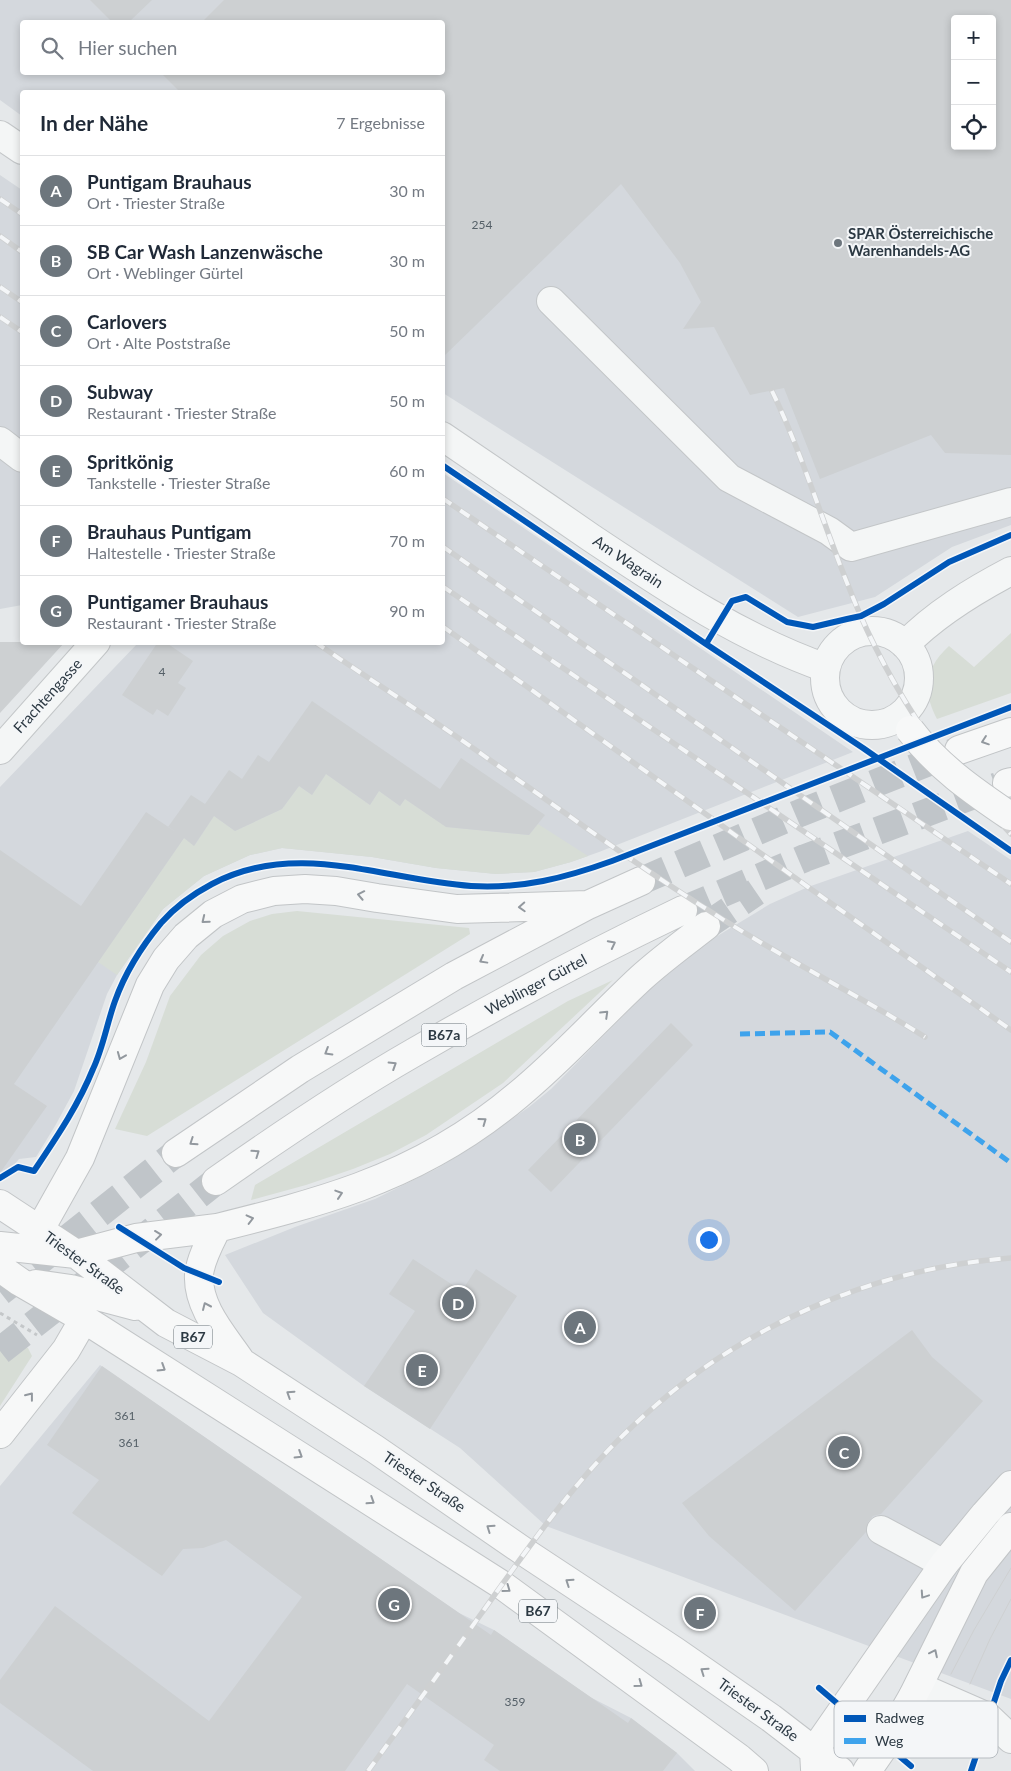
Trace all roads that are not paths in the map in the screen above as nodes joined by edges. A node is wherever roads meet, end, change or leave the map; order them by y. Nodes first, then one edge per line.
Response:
1 (0, 135) edge
2 (20, 149) edge
3 (551, 301) dead end
4 (445, 438) edge
5 (0, 441) edge
6 (20, 456) edge
7 (1011, 502) edge
8 (1011, 572) edge
9 (93, 645) edge
10 (905, 645) junction
11 (826, 668) junction
12 (905, 723) junction
13 (1011, 732) edge
14 (0, 750) edge
15 (959, 750) tunnel mouth
16 (1011, 816) edge
17 (641, 881) tunnel mouth
18 (588, 905) junction
19 (683, 910) tunnel mouth
20 (706, 926) tunnel mouth
21 (176, 1153) tunnel mouth
22 (216, 1180) tunnel mouth
23 (0, 1204) edge
24 (217, 1228) junction
25 (0, 1246) edge
26 (56, 1246) junction
27 (7, 1279) edge
28 (71, 1290) junction
29 (146, 1309) junction
30 (84, 1319) junction
31 (241, 1362) junction
32 (0, 1434) edge
33 (1011, 1486) edge
34 (1011, 1527) edge
35 (881, 1530) dead end
36 (944, 1564) junction
37 (913, 1696) junction
38 (854, 1701) edge
39 (910, 1701) edge
40 (952, 1701) edge
41 (998, 1725) edge
42 (834, 1731) edge
43 (1010, 1734) edge
44 (876, 1758) edge
45 (814, 1761) edge
46 (754, 1771) edge
47 (840, 1771) edge
48 (867, 1771) edge

1 - 2 street
3 - 7 street
4 - 11 street, Am Wagrain
5 - 6 street
8 - 10 street
9 - 14 street, Frachtengasse
10 - 11 street
10 - 12 street
11 - 12 street
12 - 16 main road, bridge
13 -> 15 main road
17 - 18 main road
18 -> 21 main road
18 -> 26 main road
22 -> 19 main road, Weblinger Gürtel / B67a
24 -> 20 main road
23 - 26 main road, Triester Straße / B67
26 -> 24 main road
31 -> 24 main road
25 - 26 main road
26 - 28 main road
26 - 29 main road, Triester Straße / B67
27 - 28 main road
27 - 30 main road, B67
28 - 29 main road
28 - 30 main road
29 - 31 main road, Triester Straße / B67
32 -> 30 main road
30 -> 46 main road, B67
45 -> 31 main road, Triester Straße / B67
33 - 36 main road
37 -> 34 main road
35 - 36 street
36 -> 38 main road
37 - 39 main road
37 - 40 street
41 - 43 street
42 -> 45 main road
44 - 48 main road
45 - 47 main road, Triester Straße / B67

